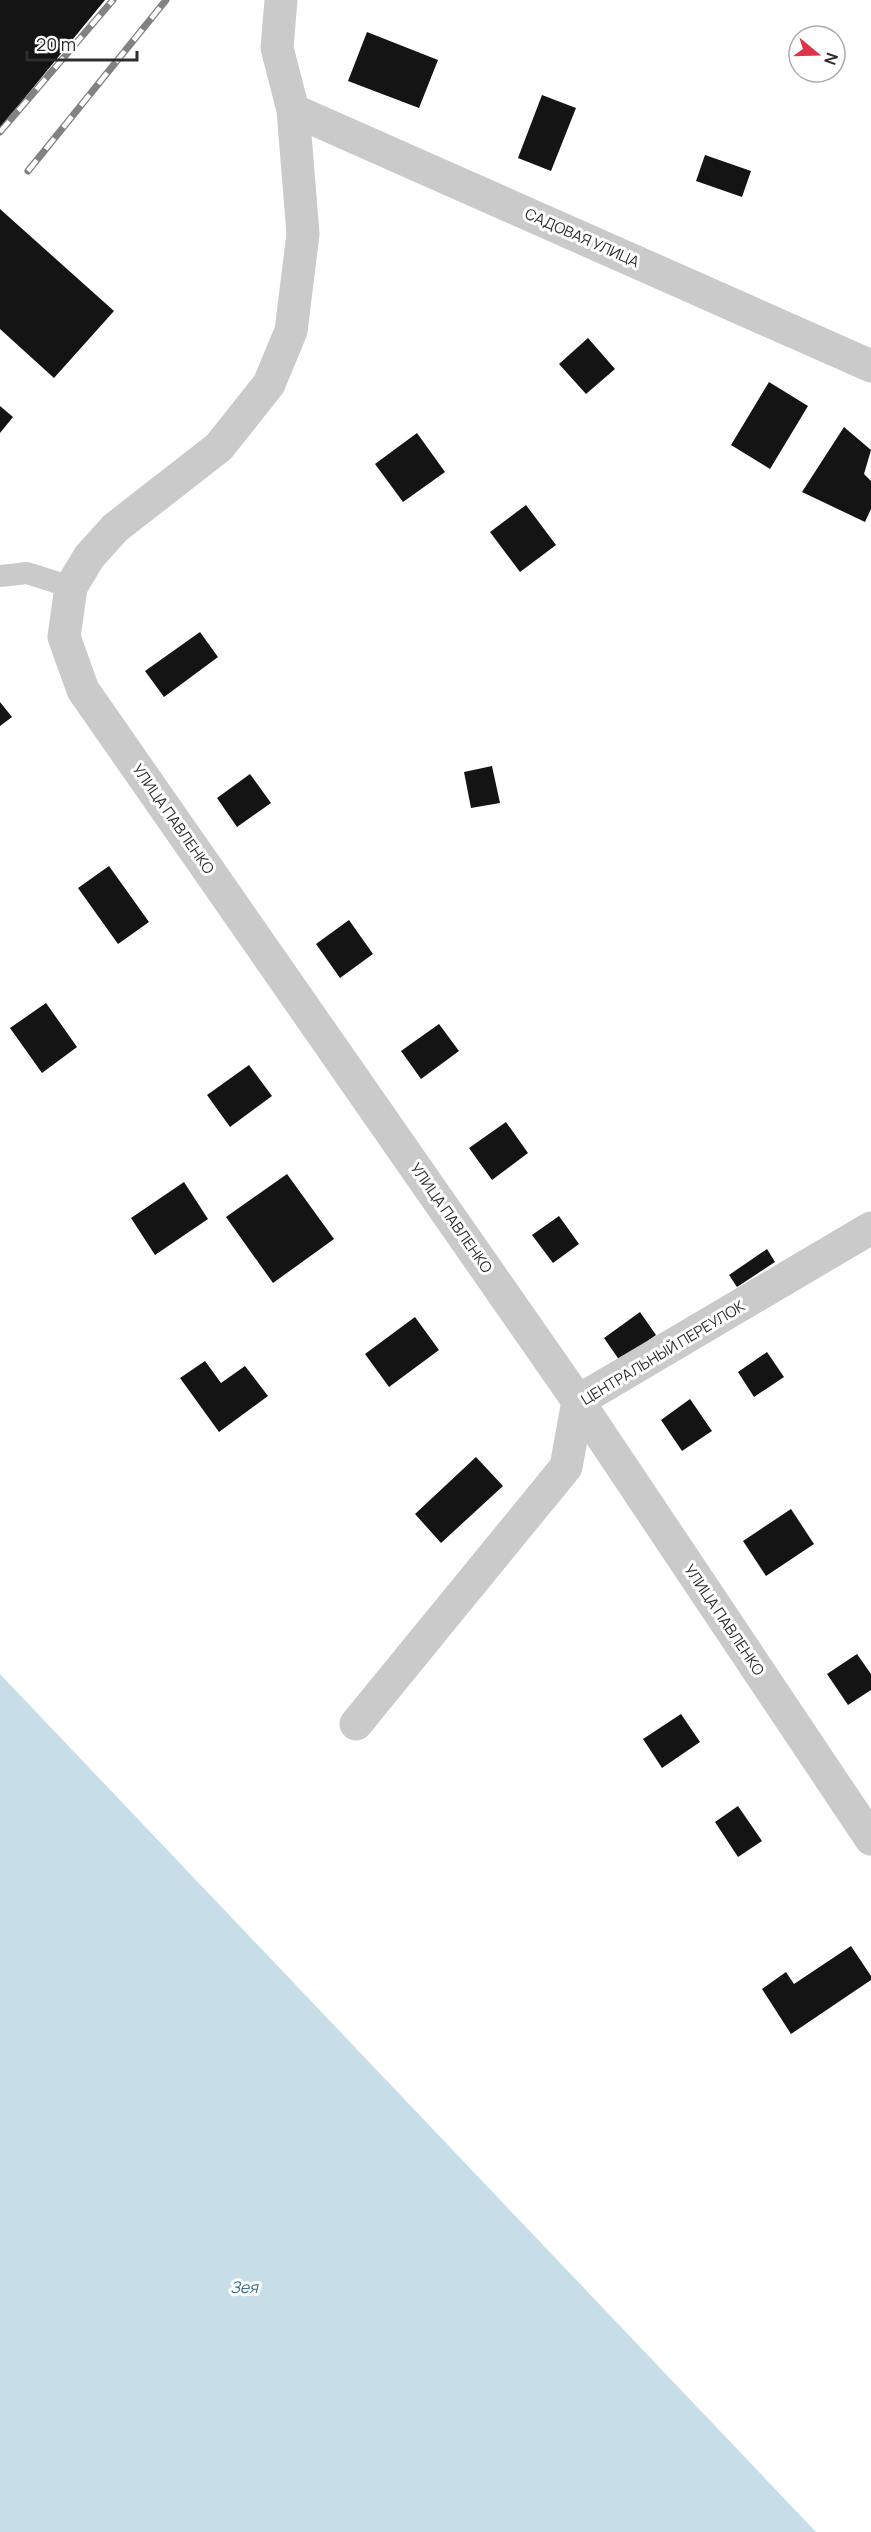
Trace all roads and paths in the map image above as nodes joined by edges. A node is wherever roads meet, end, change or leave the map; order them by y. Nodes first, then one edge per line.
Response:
1 (281, 0) edge
2 (293, 110) junction
3 (871, 366) edge
4 (0, 576) edge
5 (71, 587) junction
6 (871, 1228) edge
7 (578, 1401) junction
8 (356, 1724) dead end
9 (871, 1839) edge

1 - 2 street
2 - 3 street, САДОВАЯ УЛИЦА
2 - 5 street
4 - 5 lane
5 - 7 street, УЛИЦА ПАВЛЕНКО
6 - 7 street, ЦЕНТРАЛЬНЫЙ ПЕРЕУЛОК
7 - 8 street, ЦЕНТРАЛЬНЫЙ ПЕРЕУЛОК
7 - 9 street, УЛИЦА ПАВЛЕНКО

